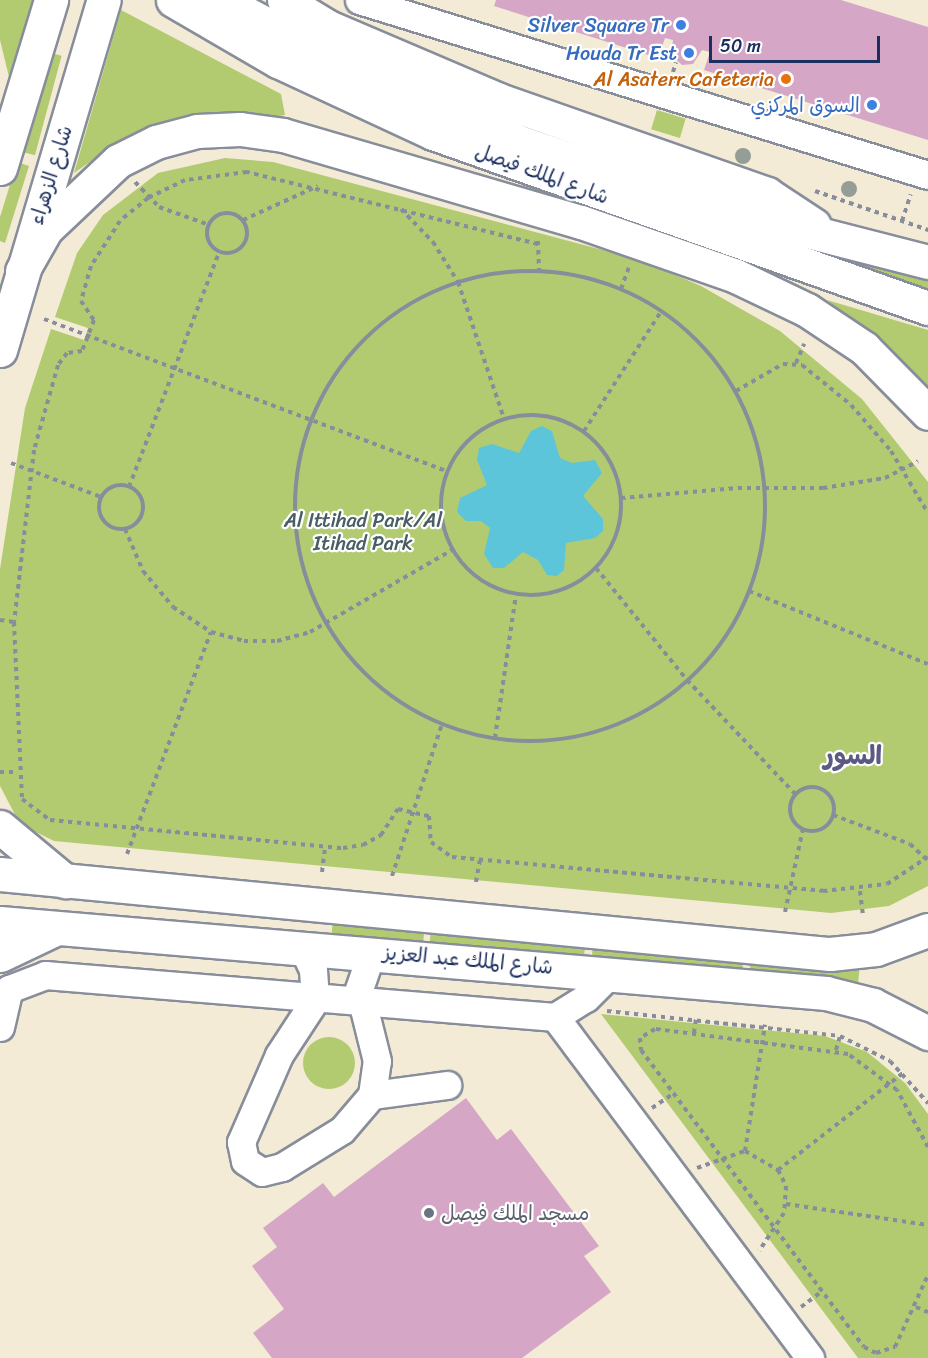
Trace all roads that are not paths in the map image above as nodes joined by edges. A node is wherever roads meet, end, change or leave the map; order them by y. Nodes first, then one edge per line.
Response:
1 (51, 0) edge
2 (104, 0) edge
3 (173, 0) edge
4 (284, 0) edge
5 (363, 1) edge
6 (231, 16) edge
7 (0, 168) edge
8 (921, 180) edge
9 (581, 222) junction
10 (826, 236) junction
11 (743, 246) junction
12 (928, 262) edge
13 (22, 271) junction
14 (928, 308) edge
15 (840, 332) junction
16 (0, 350) edge
17 (928, 413) edge
18 (0, 827) edge
19 (0, 874) edge
20 (65, 881) junction
21 (0, 923) edge
22 (56, 928) junction
23 (928, 930) edge
24 (302, 946) junction
25 (372, 952) junction
26 (0, 956) edge
27 (611, 973) junction
28 (315, 1000) junction
29 (359, 1004) junction
30 (564, 1012) junction
31 (0, 1027) edge
32 (928, 1033) edge
33 (447, 1085) dead end
34 (372, 1095) junction
35 (810, 1358) edge

1 - 7 main road
2 - 13 main road, شارع الزهراء
3 - 6 main road, شارع الملك فيصل
4 - 10 main road
5 - 8 lane
6 - 10 main road, شارع الملك فيصل
6 - 11 main road, شارع الملك فيصل
9 - 11 main road
9 - 13 main road
9 - 15 main road
10 - 12 main road, شارع الملك فيصل
11 - 14 main road, شارع الملك فيصل
11 - 15 main road
13 - 16 main road, شارع الزهراء
15 - 17 main road
18 - 20 main road
19 - 20 main road, شارع الملك عبد العزيز
20 - 23 main road, شارع الملك عبد العزيز
21 - 22 main road, شارع الملك عبد العزيز
22 - 24 main road, شارع الملك عبد العزيز
22 - 26 main road
24 - 25 main road, شارع الملك عبد العزيز
24 - 28 lane
25 - 27 main road, شارع الملك عبد العزيز
25 - 29 lane
27 - 30 lane
27 - 32 main road, شارع الملك عبد العزيز
28 - 29 lane
28 - 31 lane
28 - 34 lane
29 - 30 lane
29 - 34 lane
30 - 35 lane
33 - 34 lane

